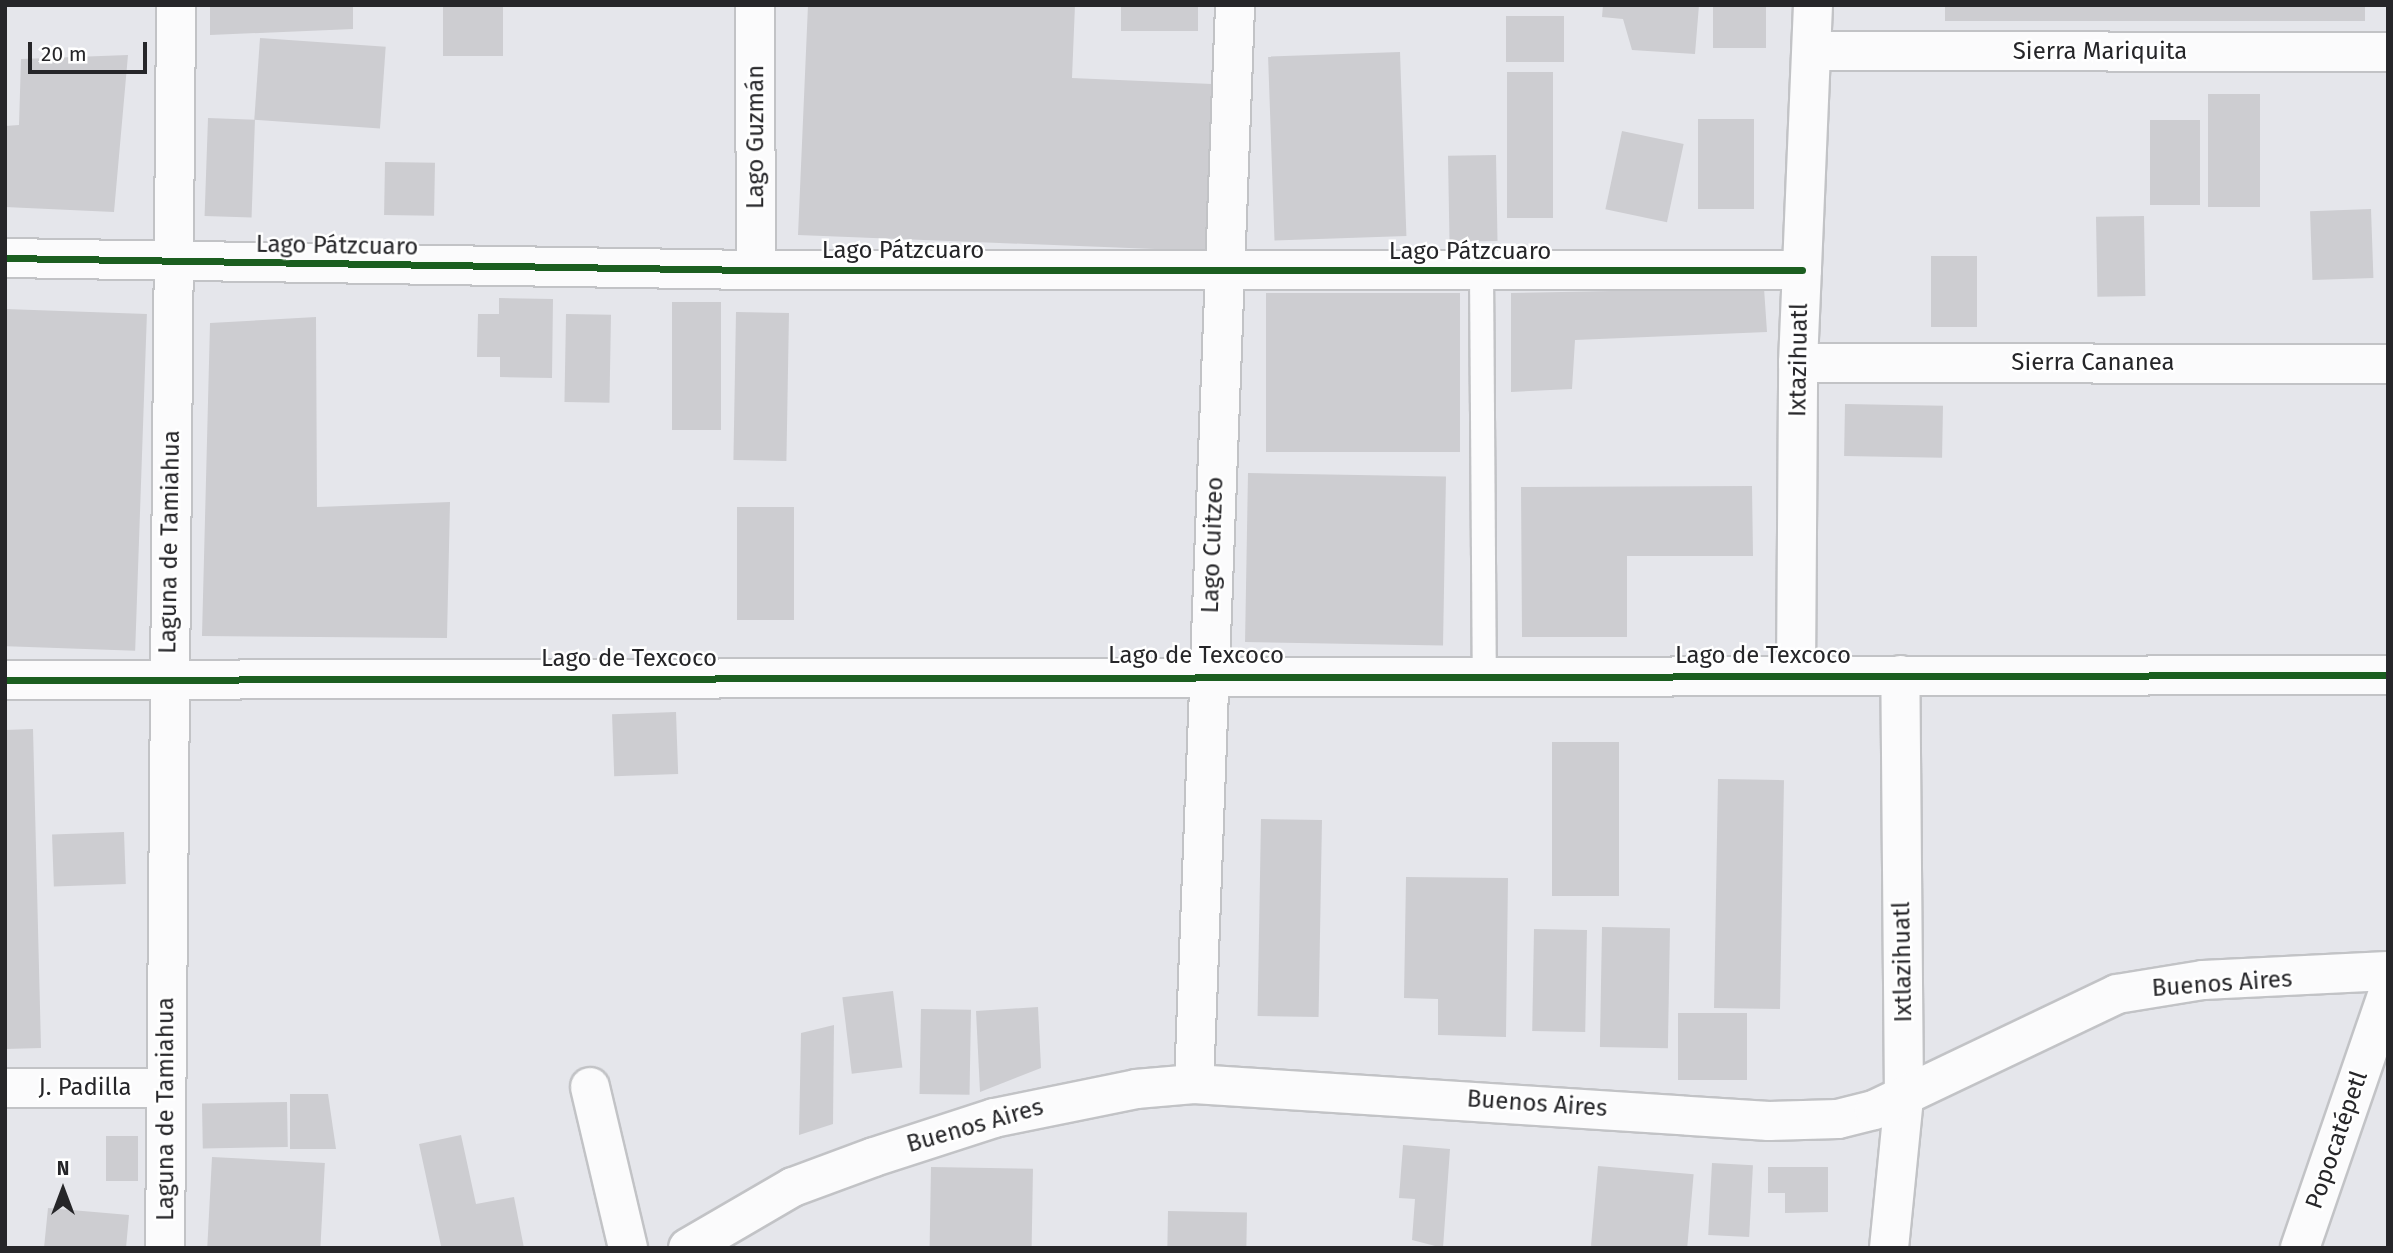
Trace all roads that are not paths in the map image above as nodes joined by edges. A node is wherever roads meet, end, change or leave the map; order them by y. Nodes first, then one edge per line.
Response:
1 (176, 5) edge
2 (755, 5) edge
3 (1235, 5) edge
4 (1813, 5) edge
5 (1813, 51) junction
6 (2388, 52) edge
7 (5, 258) edge
8 (173, 264) junction
9 (756, 270) junction
10 (1801, 270) junction
11 (1481, 271) junction
12 (1226, 272) junction
13 (1798, 363) junction
14 (2388, 364) edge
15 (1796, 674) junction
16 (1210, 675) junction
17 (1900, 675) junction
18 (2388, 675) edge
19 (1484, 677) junction
20 (5, 680) edge
21 (169, 681) junction
22 (2388, 971) edge
23 (2388, 992) edge
24 (1194, 1084) junction
25 (590, 1087) dead end
26 (5, 1088) edge
27 (165, 1088) junction
28 (1904, 1097) junction
29 (165, 1248) edge
30 (628, 1248) edge
31 (688, 1248) edge
32 (1889, 1248) edge
33 (2300, 1248) edge

1 - 8 street, Laguna de Tamiahua
2 - 9 street, Lago Guzmán
3 - 12 street, Lago Cuitzeo
4 - 5 street, Ixtazihuatl
5 - 6 street, Sierra Mariquita
5 - 10 street, Ixtazihuatl
7 - 8 street, Lago Pátzcuaro
8 - 9 street, Lago Pátzcuaro
8 - 21 street, Laguna de Tamiahua
9 - 12 street, Lago Pátzcuaro
10 - 11 street, Lago Pátzcuaro
10 - 13 street, Ixtazihuatl
11 - 12 street, Lago Pátzcuaro
11 - 19 lane
12 - 16 street, Lago Cuitzeo
13 - 14 street, Sierra Cananea
13 - 15 street, Ixtazihuatl
15 - 17 street, Lago de Texcoco
15 - 19 street, Lago de Texcoco
16 - 19 street, Lago de Texcoco
16 - 21 street, Lago de Texcoco
16 - 24 street, Lago Cuitzeo
17 - 18 street, Lago de Texcoco
17 - 28 street, Ixtlazihuatl
20 - 21 street, Lago de Texcoco
21 - 27 street, Laguna de Tamiahua
22 - 28 street, Buenos Aires
23 - 33 street, Popocatépetl
24 - 28 street, Buenos Aires
24 - 31 street, Buenos Aires
25 - 30 street
26 - 27 street, J. Padilla
27 - 29 street, Laguna de Tamiahua
28 - 32 street, Ixtlazihuatl

